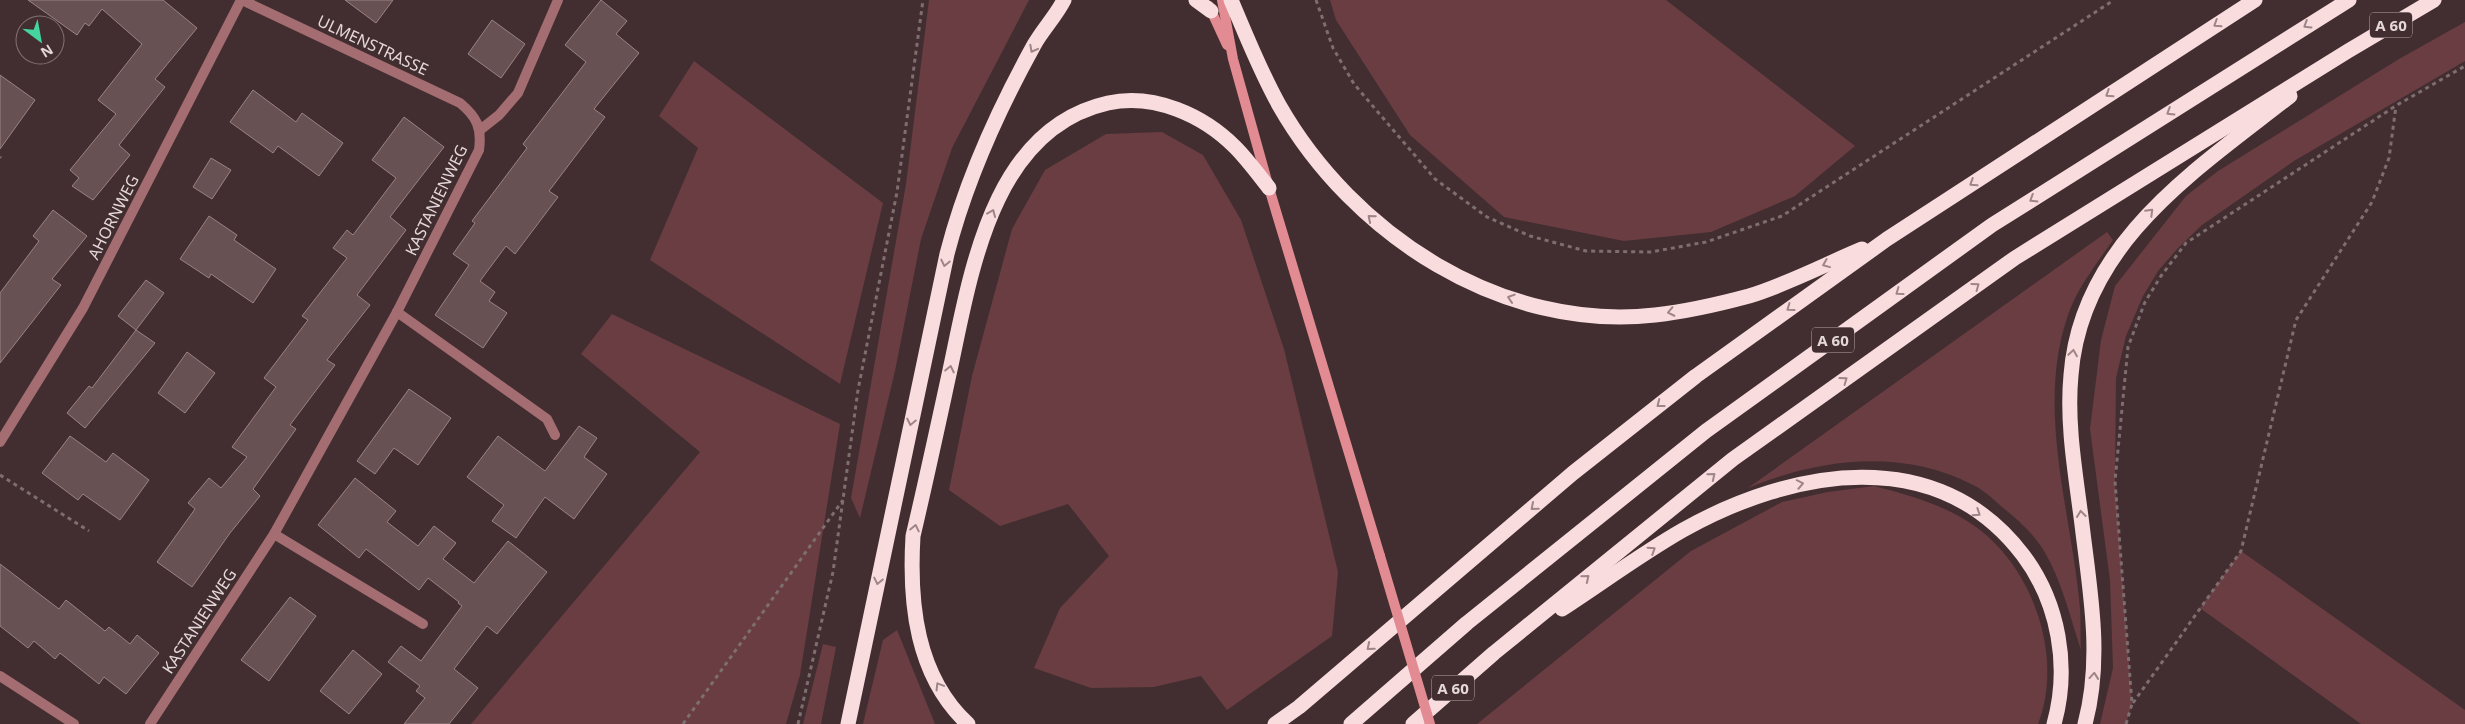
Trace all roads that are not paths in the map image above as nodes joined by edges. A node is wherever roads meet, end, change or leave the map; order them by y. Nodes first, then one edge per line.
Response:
1 (242, 0) edge
2 (558, 0) edge
3 (1196, 0) edge
4 (1231, 0) edge
5 (2254, 0) edge
6 (2349, 0) edge
7 (2434, 0) edge
8 (1065, 3) edge
9 (1213, 4) edge
10 (2348, 51) junction
11 (1233, 59) junction
12 (480, 130) junction
13 (1269, 188) junction
14 (1887, 239) junction
15 (397, 312) junction
16 (555, 436) dead end
17 (0, 442) edge
18 (274, 534) junction
19 (422, 624) dead end
20 (1494, 653) junction
21 (0, 676) edge
22 (74, 724) edge
23 (150, 724) edge
24 (848, 724) edge
25 (968, 724) edge
26 (1275, 724) edge
27 (1351, 724) edge
28 (1413, 724) edge
29 (1430, 724) edge
30 (2054, 724) edge
31 (2085, 724) edge

1 - 12 street, ULMENSTRASSE
1 - 17 street, AHORNWEG
2 - 12 street, KASTANIENWEG
3 - 9 highway
14 -> 4 highway
5 -> 14 highway
6 -> 27 highway, A 60
7 - 10 highway, A 60
8 -> 24 highway
9 - 11 main road
9 - 11 main road
20 -> 10 highway, A 60
31 -> 10 highway
11 - 13 main road
12 - 15 street, KASTANIENWEG
25 -> 13 highway
13 - 29 main road, bridge
14 -> 26 highway
15 - 16 street
15 - 18 street, KASTANIENWEG
18 - 19 street
18 - 23 street, KASTANIENWEG
20 - 28 highway, A 60
20 -> 30 highway
21 - 22 street

